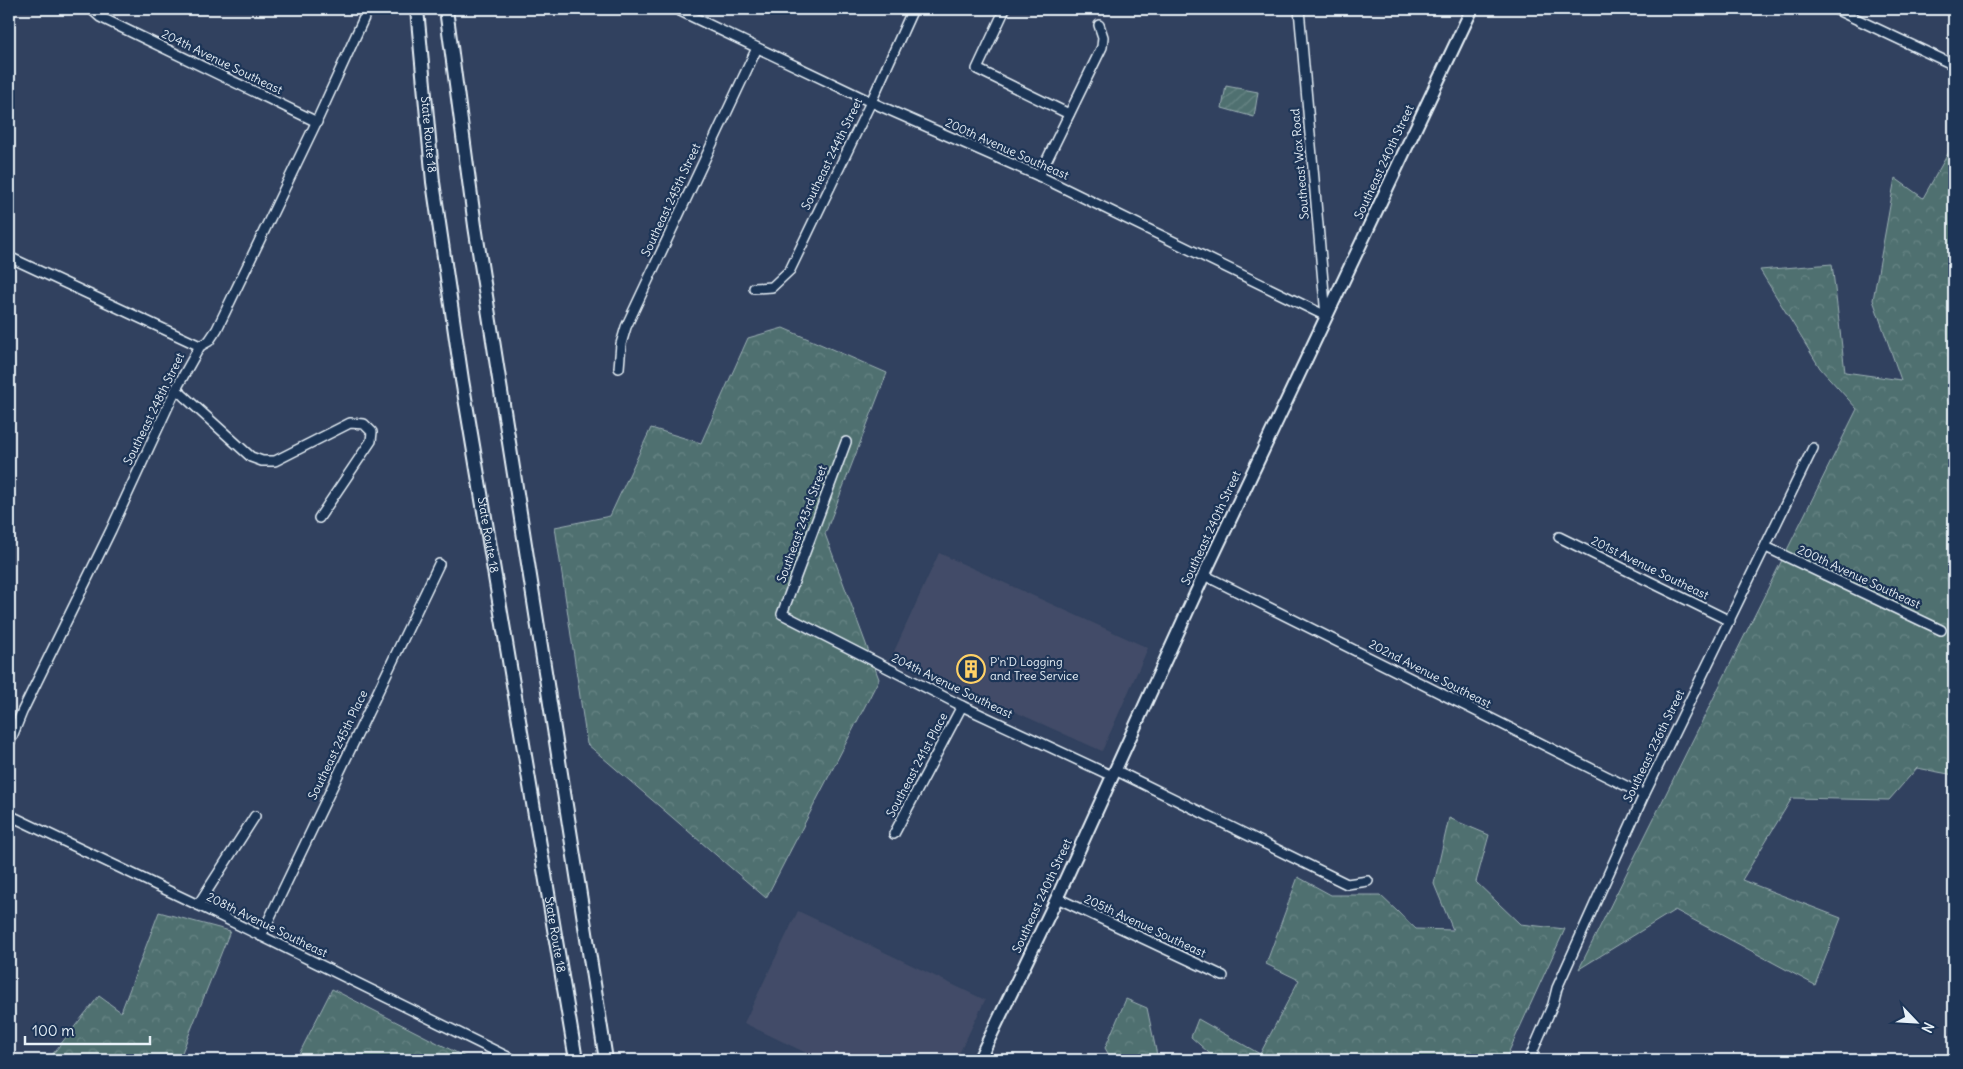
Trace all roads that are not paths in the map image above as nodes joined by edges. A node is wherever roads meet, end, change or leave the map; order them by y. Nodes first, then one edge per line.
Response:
1 (91, 9) edge
2 (417, 9) edge
3 (446, 9) edge
4 (676, 9) edge
5 (913, 9) edge
6 (1006, 9) edge
7 (1299, 9) edge
8 (1472, 9) edge
9 (1834, 9) edge
10 (368, 10) edge
11 (1099, 25) dead end
12 (757, 48) junction
13 (1954, 65) edge
14 (871, 102) junction
15 (1070, 114) junction
16 (316, 122) junction
17 (1039, 176) junction
18 (9, 257) edge
19 (754, 288) dead end
20 (1326, 316) junction
21 (200, 346) junction
22 (619, 368) dead end
23 (176, 389) junction
24 (846, 442) dead end
25 (1813, 448) dead end
26 (319, 518) dead end
27 (1559, 537) dead end
28 (1766, 546) junction
29 (439, 564) dead end
30 (1204, 575) junction
31 (782, 614) joint
32 (1730, 621) junction
33 (1941, 630) dead end
34 (962, 706) junction
35 (9, 744) edge
36 (1113, 773) junction
37 (1644, 795) junction
38 (9, 814) edge
39 (255, 816) dead end
40 (894, 834) dead end
41 (1368, 881) dead end
42 (1056, 898) junction
43 (198, 905) junction
44 (261, 936) junction
45 (1223, 976) dead end
46 (514, 1060) edge
47 (576, 1060) edge
48 (606, 1060) edge
49 (979, 1060) edge
50 (1529, 1060) edge

1 - 16 street, 204th Avenue Southeast
2 - 47 highway, State Route 18
3 - 48 highway
4 - 12 street, 200th Avenue Southeast
5 - 14 street, Southeast 244th Street
6 - 15 street
7 - 20 street, Southeast Wax Road
8 - 20 main road, Southeast 240th Street
9 - 13 street
10 - 16 street, Southeast 248th Street
11 - 15 street
12 - 14 street, 200th Avenue Southeast
12 - 22 street, Southeast 245th Street
14 - 17 street, 200th Avenue Southeast
14 - 19 street, Southeast 244th Street
15 - 17 street
16 - 21 street, Southeast 248th Street
17 - 20 street, 200th Avenue Southeast
18 - 21 street
20 - 30 main road, Southeast 240th Street
21 - 23 street, Southeast 248th Street
23 - 26 street
23 - 35 street, Southeast 248th Street
24 - 31 street, Southeast 243rd Street
25 - 28 street, Southeast 236th Street
27 - 32 street, 201st Avenue Southeast
28 - 32 street, Southeast 236th Street
28 - 33 street, 200th Avenue Southeast
29 - 44 street, Southeast 245th Place
30 - 36 main road, Southeast 240th Street
30 - 37 street, 202nd Avenue Southeast
31 - 34 street, 204th Avenue Southeast
32 - 37 street, Southeast 236th Street
34 - 36 street, 204th Avenue Southeast
34 - 40 street, Southeast 241st Place
36 - 41 street, 204th Avenue Southeast
36 - 42 main road, Southeast 240th Street
37 - 50 street, Southeast 236th Street
38 - 43 street, 208th Avenue Southeast
39 - 43 street
42 - 45 street, 205th Avenue Southeast
42 - 49 main road, Southeast 240th Street
43 - 44 street, 208th Avenue Southeast
44 - 46 street, 208th Avenue Southeast

